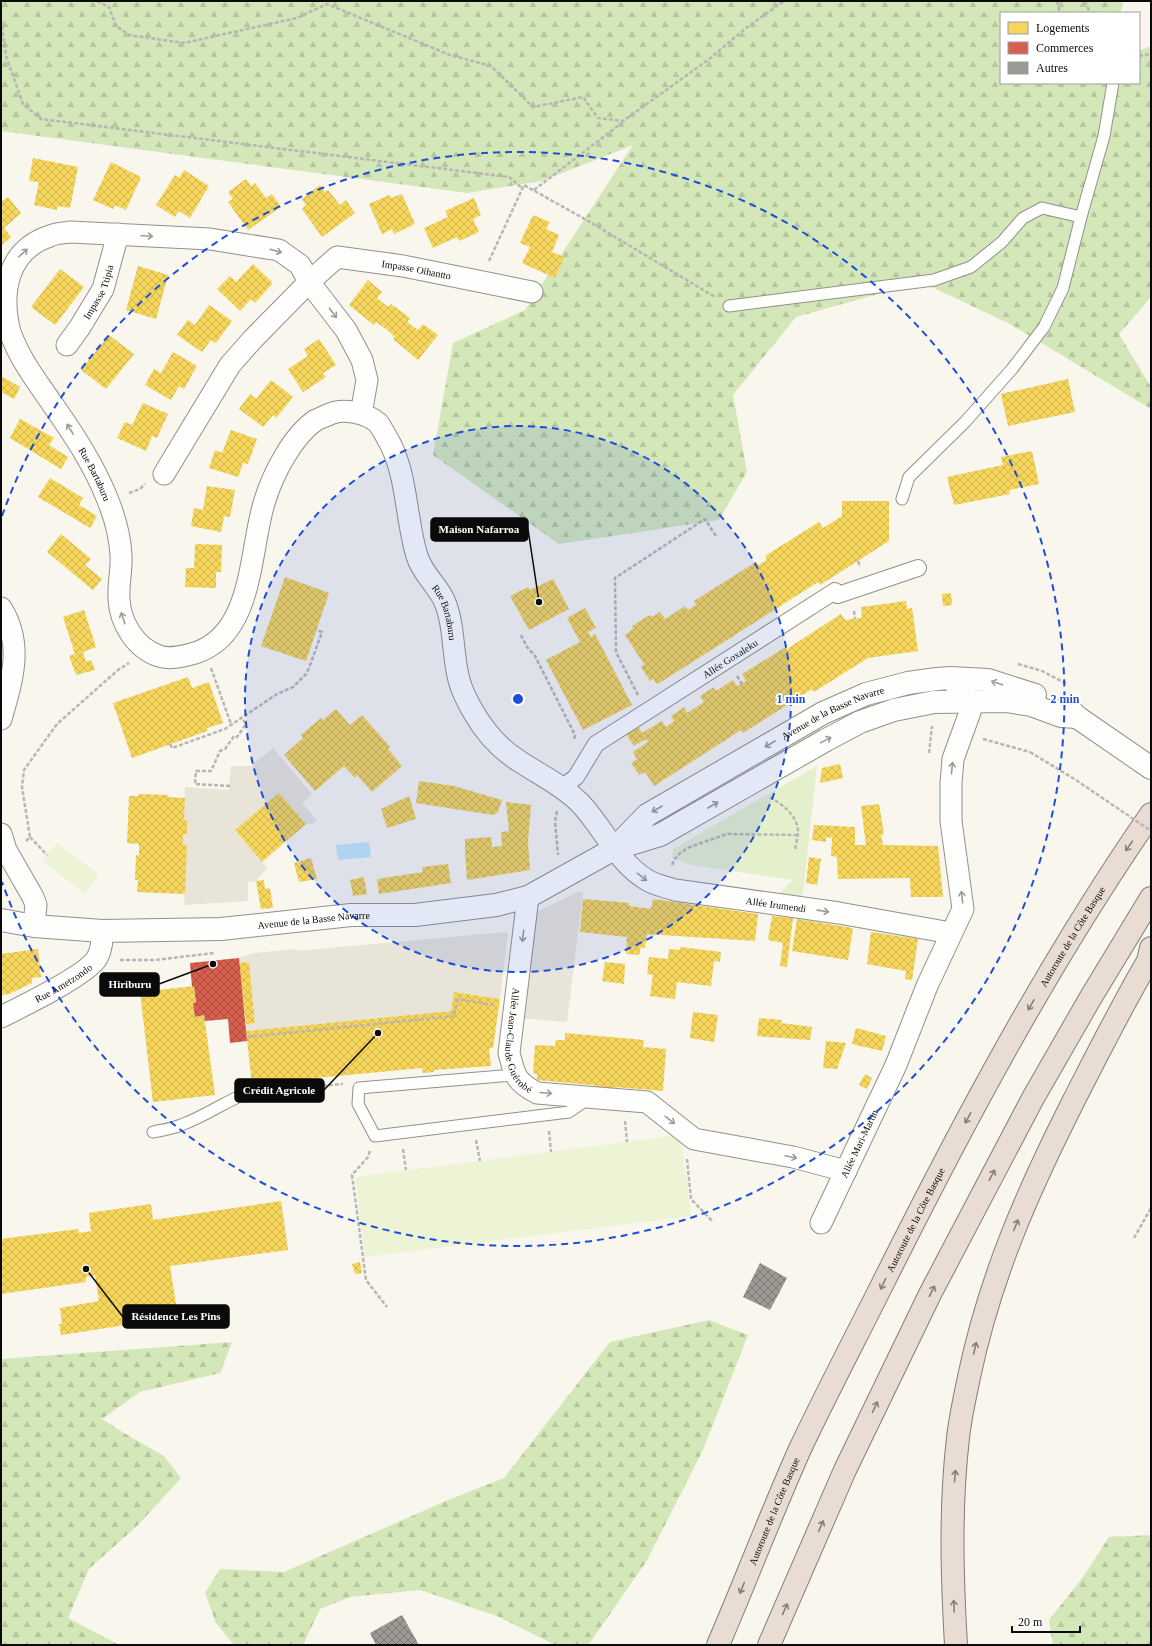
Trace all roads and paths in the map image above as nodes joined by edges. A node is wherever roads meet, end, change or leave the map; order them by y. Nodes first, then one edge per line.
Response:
1 (97, 1) edge
2 (784, 1) edge
3 (1057, 1) edge
4 (1085, 1) edge
5 (1060, 12) edge
6 (1090, 12) edge
7 (1, 20) edge
8 (1151, 54) edge
9 (1140, 56) edge
10 (1113, 84) edge
11 (623, 121) junction
12 (522, 188) junction
13 (534, 190) junction
14 (1081, 217) junction
15 (118, 234) junction
16 (487, 266) dead end
17 (4, 278) edge
18 (309, 282) junction
19 (532, 292) dead end
20 (729, 306) joint
21 (67, 345) dead end
22 (361, 414) junction
23 (164, 474) joint
24 (902, 499) dead end
25 (108, 500) junction
26 (716, 536) dead end
27 (918, 568) dead end
28 (1, 608) edge
29 (316, 630) dead end
30 (521, 635) dead end
31 (146, 649) junction
32 (209, 663) dead end
33 (950, 678) junction
34 (971, 702) junction
35 (647, 712) junction
36 (1064, 712) junction
37 (241, 718) junction
38 (1, 719) edge
39 (231, 724) junction
40 (932, 726) dead end
41 (573, 742) dead end
42 (170, 744) dead end
43 (1030, 752) dead end
44 (930, 753) dead end
45 (1151, 768) edge
46 (230, 786) dead end
47 (563, 788) junction
48 (767, 795) dead end
49 (1151, 814) edge
50 (1151, 831) edge
51 (1, 834) edge
52 (797, 835) junction
53 (30, 837) junction
54 (22, 845) dead end
55 (614, 849) junction
56 (795, 850) dead end
57 (47, 855) dead end
58 (559, 859) dead end
59 (666, 887) junction
60 (528, 897) junction
61 (1151, 898) edge
62 (1, 920) edge
63 (34, 926) junction
64 (102, 931) junction
65 (950, 933) junction
66 (1151, 948) edge
67 (499, 1006) dead end
68 (1, 1016) edge
69 (247, 1036) dead end
70 (514, 1075) junction
71 (359, 1088) junction
72 (252, 1091) joint
73 (591, 1097) junction
74 (153, 1132) dead end
75 (374, 1136) junction
76 (686, 1151) dead end
77 (846, 1171) junction
78 (1151, 1208) edge
79 (713, 1222) dead end
80 (821, 1223) dead end
81 (1134, 1238) dead end
82 (387, 1307) dead end
83 (730, 1618) junction
84 (709, 1645) edge
85 (718, 1645) edge
86 (769, 1645) edge
87 (956, 1645) edge

1 - 11 path
2 - 11 path
3 - 5 path
4 - 6 path
7 - 12 path
8 - 9 path
10 - 14 lane
11 - 13 path
12 - 13 path
12 - 16 path
13 - 20 path
14 - 20 lane
14 - 24 lane
17 -> 15 street, Rue Bartaburu
15 -> 18 street, Rue Bartaburu
15 - 21 street, Impasse Ttipia
25 -> 17 street, Rue Bartaburu
18 - 19 street, Impasse Oihantto
18 -> 22 street, Rue Bartaburu
18 - 23 street
22 - 31 street, Rue Bartaburu
22 - 47 street, Rue Bartaburu
23 - 25 path
31 -> 25 street, Rue Bartaburu
26 - 35 path
27 - 35 street, Allée Goxaleku
28 - 38 street
29 - 37 path
30 - 41 path
31 - 53 path
32 - 39 path
33 - 34 street
36 -> 33 street, Avenue de la Basse Navarre
33 -> 55 street, Avenue de la Basse Navarre
34 - 36 street, Avenue de la Basse Navarre
55 -> 34 street, Avenue de la Basse Navarre
65 -> 34 street, Allée Mari-Martin
35 - 47 street, Allée Goxaleku
36 - 45 street, Avenue de la Basse Navarre
37 - 39 path
37 - 46 path
39 - 42 path
40 - 44 path
43 - 50 path, bridge
47 - 55 street, Rue Bartaburu
47 - 58 path
48 - 52 path
49 -> 83 highway, Autoroute de la Côte Basque
51 - 63 street
52 - 56 path
52 - 59 path
53 - 54 path
53 - 57 path
55 -> 59 street, Allée Irumendi
55 - 60 street, Avenue de la Basse Navarre
59 -> 65 street, Allée Irumendi
60 - 64 street, Avenue de la Basse Navarre
60 -> 70 street, Allée Jean-Claude Guérobé
86 -> 61 highway
62 - 63 street, Avenue de la Basse Navarre
63 - 64 street, Avenue de la Basse Navarre
64 - 68 street, Rue Ametzondo
65 - 77 street, Allée Mari-Martin
87 -> 66 highway
67 - 69 path
70 - 71 lane
70 -> 73 street, Allée Jean-Claude Guérobé
71 - 72 path
71 - 75 lane
72 - 74 lane
73 - 75 lane
73 -> 77 street, Allée Jean-Claude Guérobé
75 - 82 path
76 - 79 path
77 - 80 street, Allée Mari-Martin
78 - 81 path
83 - 84 highway
83 - 85 highway, Autoroute de la Côte Basque

